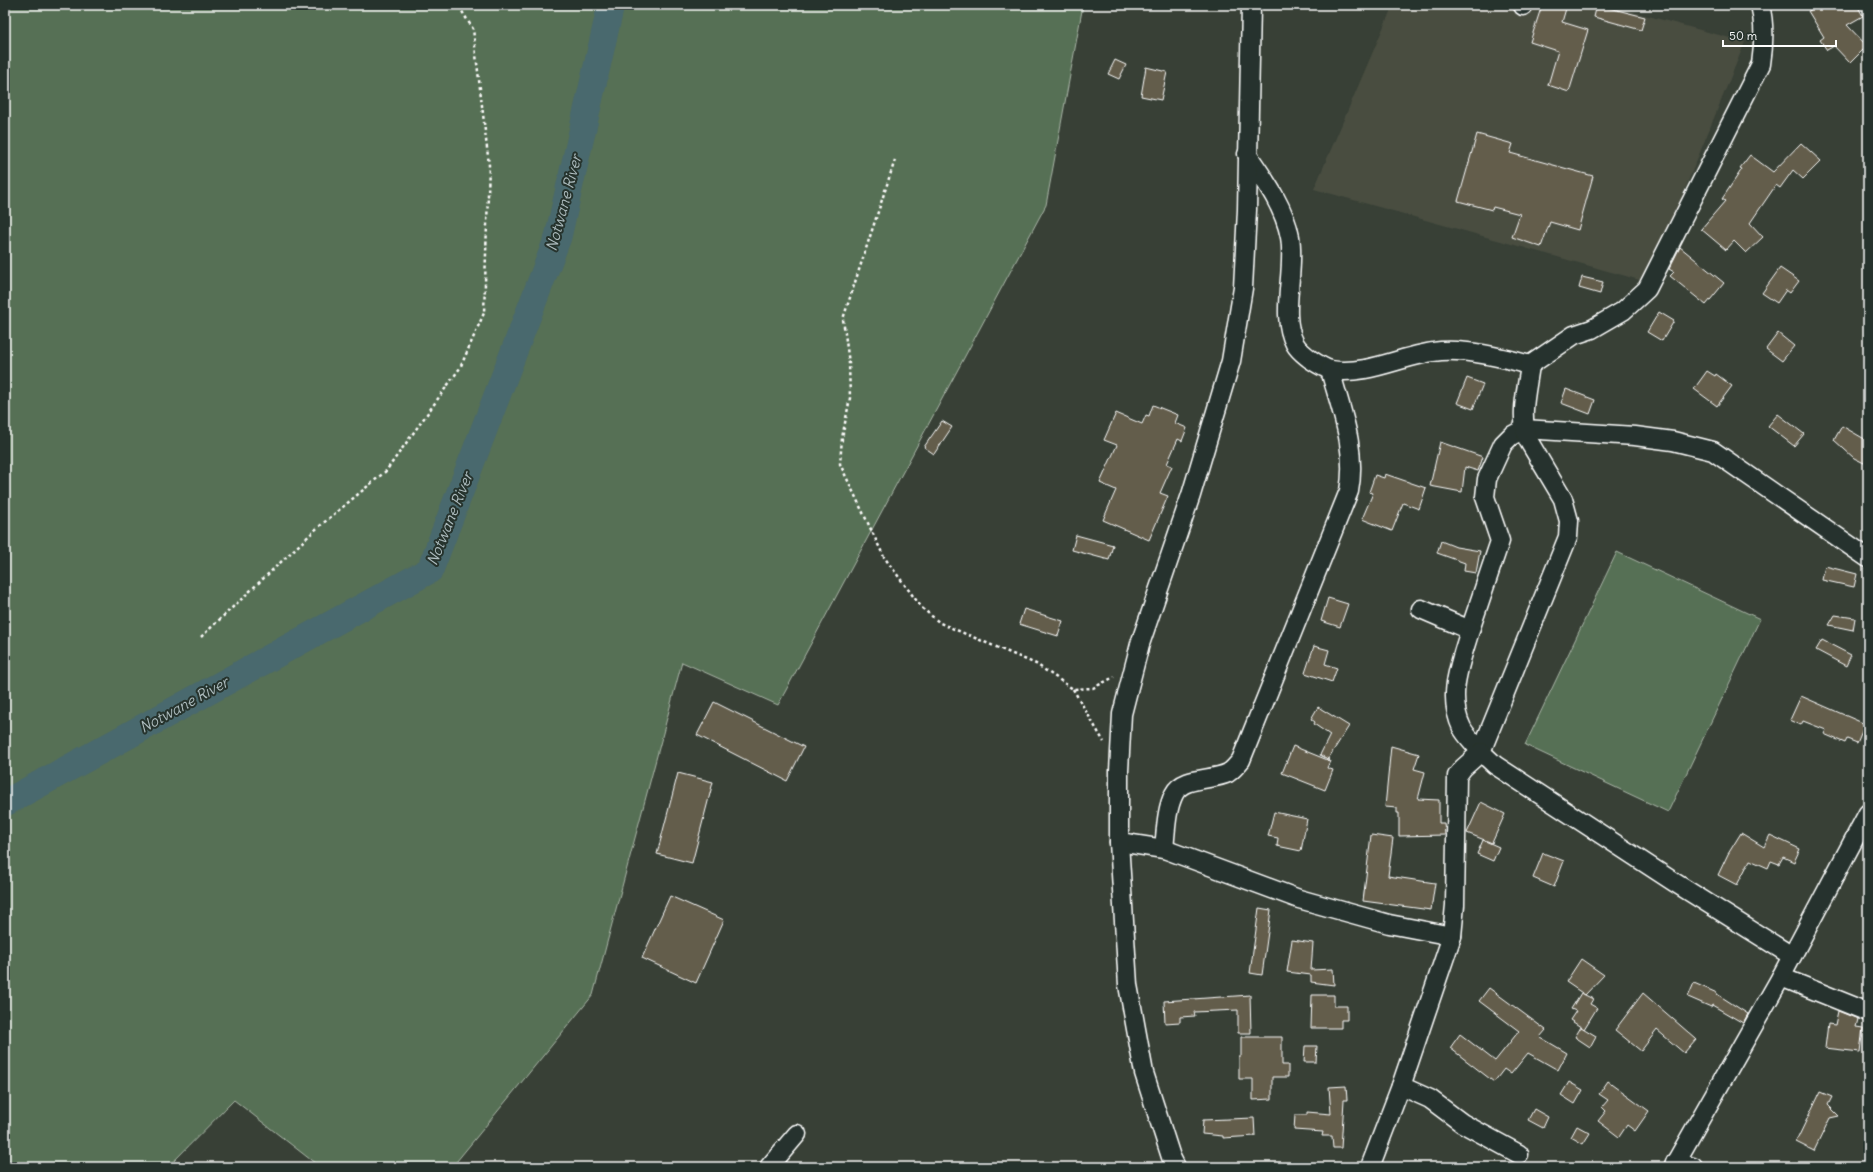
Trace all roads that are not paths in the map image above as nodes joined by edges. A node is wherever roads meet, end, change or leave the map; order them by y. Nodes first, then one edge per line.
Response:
1 (1251, 5) edge
2 (1760, 5) edge
3 (1247, 154) junction
4 (1530, 365) junction
5 (1330, 370) junction
6 (1524, 429) junction
7 (1868, 558) edge
8 (1421, 609) dead end
9 (1470, 630) junction
10 (1481, 752) junction
11 (1868, 813) edge
12 (1119, 842) junction
13 (1164, 849) junction
14 (1452, 936) junction
15 (1792, 956) junction
16 (1781, 977) junction
17 (1868, 1012) edge
18 (1401, 1086) junction
19 (797, 1134) dead end
20 (1519, 1154) dead end
21 (1674, 1165) edge
22 (769, 1167) edge
23 (1176, 1167) edge
24 (1370, 1167) edge
25 (1693, 1167) edge

1 - 3 street
2 - 4 street
3 - 5 street
3 - 12 street
4 - 5 street
4 - 6 street
5 - 13 street
6 - 7 street
6 - 9 street
6 - 10 street
8 - 9 street
9 - 10 street
10 - 14 street
10 - 15 street
11 - 15 street
12 - 13 street
12 - 23 street
13 - 14 street
14 - 18 street
15 - 16 street
16 - 17 street
16 - 21 street
18 - 20 street
18 - 24 street
19 - 22 street
21 - 25 street

